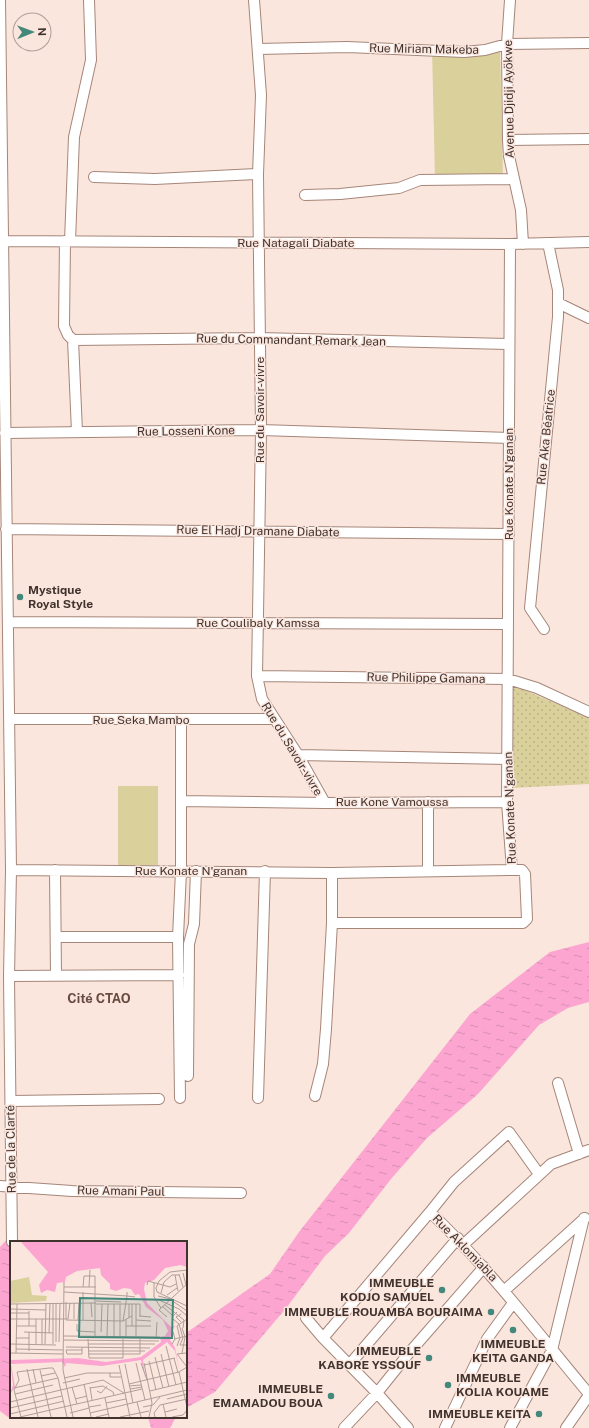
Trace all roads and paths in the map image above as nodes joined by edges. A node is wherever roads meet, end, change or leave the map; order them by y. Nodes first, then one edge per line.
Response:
1 (0, 0) edge
2 (89, 0) edge
3 (254, 0) edge
4 (510, 0) edge
5 (589, 43) edge
6 (507, 44) junction
7 (258, 49) junction
8 (589, 139) edge
9 (508, 140) junction
10 (1, 142) edge
11 (258, 174) junction
12 (94, 177) dead end
13 (514, 179) junction
14 (305, 195) dead end
15 (3, 241) junction
16 (68, 241) junction
17 (589, 242) edge
18 (259, 243) junction
19 (548, 243) junction
20 (510, 244) junction
21 (523, 244) junction
22 (558, 303) junction
23 (589, 318) edge
24 (259, 338) junction
25 (73, 340) junction
26 (508, 344) junction
27 (2, 405) edge
28 (261, 430) junction
29 (77, 432) junction
30 (5, 433) junction
31 (510, 438) junction
32 (6, 528) junction
33 (258, 531) junction
34 (509, 534) junction
35 (8, 622) junction
36 (258, 623) junction
37 (508, 624) junction
38 (544, 629) dead end
39 (4, 672) edge
40 (257, 676) junction
41 (508, 679) junction
42 (589, 712) edge
43 (9, 719) junction
44 (273, 719) junction
45 (181, 720) junction
46 (298, 755) junction
47 (508, 759) junction
48 (181, 801) junction
49 (428, 802) junction
50 (507, 802) junction
51 (324, 803) junction
52 (11, 870) junction
53 (56, 870) junction
54 (512, 870) junction
55 (181, 871) junction
56 (196, 871) junction
57 (265, 871) junction
58 (428, 871) junction
59 (332, 872) junction
60 (332, 923) junction
61 (5, 936) edge
62 (56, 937) junction
63 (178, 937) junction
64 (178, 975) junction
65 (9, 976) junction
66 (56, 976) junction
67 (188, 1076) dead end
68 (558, 1084) dead end
69 (315, 1096) dead end
70 (180, 1098) dead end
71 (258, 1098) dead end
72 (159, 1099) dead end
73 (11, 1101) junction
74 (589, 1150) edge
75 (578, 1154) junction
76 (539, 1174) junction
77 (0, 1186) edge
78 (12, 1187) junction
79 (242, 1193) dead end
80 (430, 1212) junction
81 (587, 1218) edge
82 (12, 1241) edge
83 (461, 1242) junction
84 (484, 1267) junction
85 (504, 1290) junction
86 (513, 1303) junction
87 (306, 1318) dead end
88 (323, 1338) junction
89 (552, 1350) junction
90 (350, 1364) junction
91 (378, 1393) junction
92 (589, 1395) edge
93 (344, 1428) edge
94 (408, 1428) edge
95 (445, 1428) edge
96 (510, 1428) edge
97 (566, 1428) edge

1 - 10 street, Rue de la Clarté
2 - 16 street
3 - 7 street, Rue du Savoir-vivre
4 - 6 street, Avenue Djidji Ayökwe
5 - 6 street, Rue Miriam Makeba
6 - 7 street, Rue Miriam Makeba
6 - 9 street, Avenue Djidji Ayökwe
7 - 11 street, Rue du Savoir-vivre
8 - 9 street
9 - 13 street, Avenue Djidji Ayökwe
10 - 15 street, Rue de la Clarté
11 - 12 street
11 - 18 street, Rue du Savoir-vivre
13 - 14 street
13 - 21 street, Avenue Djidji Ayökwe
15 - 16 street, Rue Natagali Diabate
15 - 27 street, Rue de la Clarté
16 - 18 street, Rue Natagali Diabate
16 - 25 street
17 - 19 street, Rue Natagali Diabate
18 - 20 street, Rue Natagali Diabate
18 - 24 street, Rue du Savoir-vivre
19 - 21 street, Rue Natagali Diabate
19 - 22 street, Rue Aka Béatrice
20 - 21 street, Rue Natagali Diabate
20 - 26 street, Rue Konate N'ganan
22 - 23 street
22 - 38 street, Rue Aka Béatrice
24 - 25 street, Rue du Commandant Remark Jean
24 - 26 street, Rue du Commandant Remark Jean
24 - 28 street, Rue du Savoir-vivre
25 - 29 street
26 - 31 street, Rue Konate N'ganan
27 - 30 street, Rue de la Clarté
28 - 29 street, Rue Losseni Kone
28 - 31 street, Rue Losseni Kone
28 - 33 street, Rue du Savoir-vivre
29 - 30 street, Rue Losseni Kone
30 - 32 street, Rue de la Clarté
31 - 34 street, Rue Konate N'ganan
32 - 33 street, Rue El Hadj Dramane Diabate
32 - 35 street, Rue de la Clarté
33 - 34 street, Rue El Hadj Dramane Diabate
33 - 36 street, Rue du Savoir-vivre
34 - 37 street, Rue Konate N'ganan
35 - 36 street, Rue Coulibaly Kamssa
35 - 39 street, Rue de la Clarté
36 - 37 street, Rue Coulibaly Kamssa
36 - 40 street, Rue du Savoir-vivre
37 - 41 street, Rue Konate N'ganan
39 - 43 street, Rue de la Clarté
40 - 41 street, Rue Philippe Gamana
40 - 44 street, Rue du Savoir-vivre
41 - 42 street, Rue Philippe Gamana
41 - 47 street, Rue Konate N'ganan
43 - 45 street, Rue Seka Mambo
43 - 52 street, Rue de la Clarté
44 - 45 street, Rue Seka Mambo
44 - 46 street, Rue du Savoir-vivre
45 - 48 street
46 - 47 street
46 - 51 street, Rue du Savoir-vivre
47 - 50 street, Rue Konate N'ganan
48 - 51 street, Rue Kone Vamoussa
48 - 55 street
49 - 50 street, Rue Kone Vamoussa
49 - 51 street, Rue Kone Vamoussa
49 - 58 street
50 - 54 street, Rue Konate N'ganan
52 - 53 street, Rue Konate N'ganan
52 - 61 street, Rue de la Clarté
53 - 55 street, Rue Konate N'ganan
53 - 62 street
54 - 58 street, Rue Konate N'ganan
54 - 60 street
55 - 56 street, Rue Konate N'ganan
55 - 63 street
56 - 57 street, Rue Konate N'ganan
56 - 67 street
57 - 59 street, Rue Konate N'ganan
57 - 71 street
58 - 59 street, Rue Konate N'ganan
59 - 60 street
60 - 69 street
61 - 65 street, Rue de la Clarté
62 - 63 street
62 - 66 street
63 - 64 street
64 - 66 street
64 - 70 street
65 - 66 street
65 - 73 street, Rue de la Clarté
68 - 75 street
72 - 73 street
73 - 78 street, Rue de la Clarté
74 - 75 street
75 - 76 street
76 - 80 street
76 - 83 street
77 - 78 street, Rue Amani Paul
78 - 79 street, Rue Amani Paul
78 - 82 street, Rue de la Clarté
80 - 83 street, Rue Aklomiabla
80 - 88 street, Rue Aklomiabla
81 - 85 street
81 - 89 street
83 - 84 street, Rue Aklomiabla
83 - 90 street
84 - 85 street, Rue Aklomiabla
84 - 91 street
85 - 86 street, Rue Aklomiabla
86 - 89 street, Rue Aklomiabla
86 - 95 street
87 - 88 street
88 - 90 street
89 - 92 street, Rue Aklomiabla
89 - 96 street
90 - 91 street
91 - 93 street
91 - 94 street
92 - 97 street

